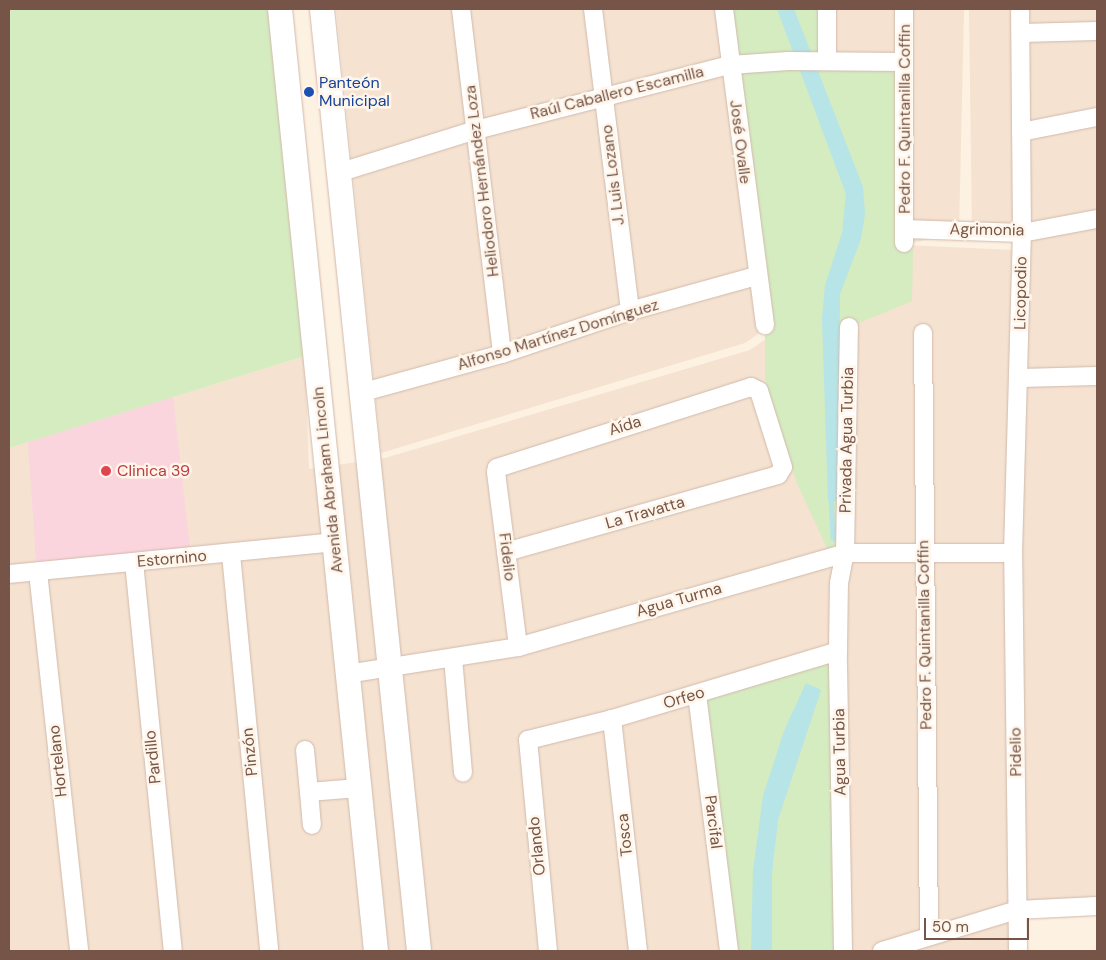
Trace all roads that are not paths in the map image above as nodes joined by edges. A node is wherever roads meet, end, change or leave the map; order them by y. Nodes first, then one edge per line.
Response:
1 (280, 9) edge
2 (322, 9) edge
3 (461, 9) edge
4 (594, 9) edge
5 (724, 9) edge
6 (827, 9) edge
7 (904, 9) edge
8 (1020, 9) edge
9 (1097, 30) edge
10 (1021, 33) junction
11 (821, 60) junction
12 (903, 62) junction
13 (730, 65) junction
14 (603, 95) junction
15 (1097, 117) edge
16 (476, 130) junction
17 (1021, 132) junction
18 (338, 173) junction
19 (1097, 219) edge
20 (1022, 233) junction
21 (905, 236) joint
22 (756, 276) junction
23 (630, 311) junction
24 (765, 325) dead end
25 (849, 327) dead end
26 (923, 333) dead end
27 (502, 354) junction
28 (1097, 376) edge
29 (1020, 378) junction
30 (360, 393) junction
31 (496, 468) joint
32 (782, 470) joint
33 (334, 542) junction
34 (506, 552) junction
35 (845, 553) junction
36 (1014, 553) junction
37 (231, 554) junction
38 (924, 554) junction
39 (134, 562) junction
40 (38, 572) junction
41 (9, 574) edge
42 (518, 647) junction
43 (838, 651) junction
44 (452, 658) junction
45 (391, 668) junction
46 (347, 674) junction
47 (697, 694) junction
48 (612, 719) junction
49 (528, 740) joint
50 (305, 750) dead end
51 (463, 773) dead end
52 (358, 788) junction
53 (309, 792) junction
54 (312, 824) dead end
55 (1097, 906) edge
56 (1017, 910) junction
57 (930, 936) junction
58 (79, 951) edge
59 (173, 951) edge
60 (269, 951) edge
61 (376, 951) edge
62 (419, 951) edge
63 (548, 951) edge
64 (638, 951) edge
65 (729, 951) edge
66 (843, 951) edge
67 (882, 951) edge
68 (1018, 951) edge

1 - 33 main road, Avenida Abraham Lincoln
2 - 18 main road
3 - 16 street, Heliodoro Hernández Loza
4 - 14 street, J. Luis Lozano
5 - 13 street, José Ovalle
6 - 11 street
7 - 12 street, Pedro F. Quintanilla Coffin
8 - 10 street, Licopodio
9 - 10 street
10 - 17 street, Licopodio
11 - 12 street, Raúl Caballero Escamilla
11 - 13 street, Raúl Caballero Escamilla
12 - 21 street, Pedro F. Quintanilla Coffin
13 - 14 street, Raúl Caballero Escamilla
13 - 22 street, José Ovalle
14 - 16 street, Raúl Caballero Escamilla
14 - 23 street, J. Luis Lozano
15 - 17 street
16 - 18 street, Raúl Caballero Escamilla
16 - 27 street, Heliodoro Hernández Loza
17 - 20 street, Licopodio
18 - 30 main road
19 - 20 street, Agrimonia
20 - 21 street, Agrimonia
20 - 29 street, Licopodio
22 - 23 street, Alfonso Martínez Domínguez
22 - 24 street, José Ovalle
23 - 27 street, Alfonso Martínez Domínguez
25 - 35 street, Privada Agua Turbia
26 - 38 street, Pedro F. Quintanilla Coffin
27 - 30 street, Alfonso Martínez Domínguez
28 - 29 street
29 - 36 street, Licopodio
30 - 45 main road
31 - 32 street, Aída
31 - 34 street, Fidelio
32 - 34 street, La Travatta
33 - 37 street, Estornino
33 - 46 main road, Avenida Abraham Lincoln
34 - 42 street, Fidelio
35 - 38 street, Agua Turma
35 - 42 street, Agua Turma
35 - 43 street, Agua Turbia
36 - 38 street, Agua Turma
36 - 56 street, Pidelio
37 - 39 street, Estornino
37 - 60 street, Pinzón
38 - 57 street, Pedro F. Quintanilla Coffin
39 - 40 street, Estornino
39 - 59 street, Pardillo
40 - 41 street, Estornino
40 - 58 street, Hortelano
42 - 44 street, Agua Turma
43 - 47 street, Orfeo
43 - 66 street, Agua Turbia
44 - 45 street, Agua Turma
44 - 51 street
45 - 46 street, Agua Turma
45 - 62 main road
46 - 52 main road, Avenida Abraham Lincoln
47 - 48 street, Orfeo
47 - 65 street, Parcifal
48 - 49 street, Orfeo
48 - 64 street, Tosca
49 - 63 street, Orlando
50 - 53 street
52 - 53 street
52 - 61 main road, Avenida Abraham Lincoln
53 - 54 street
55 - 56 street
56 - 57 street
56 - 68 street, Pidelio
57 - 67 street

